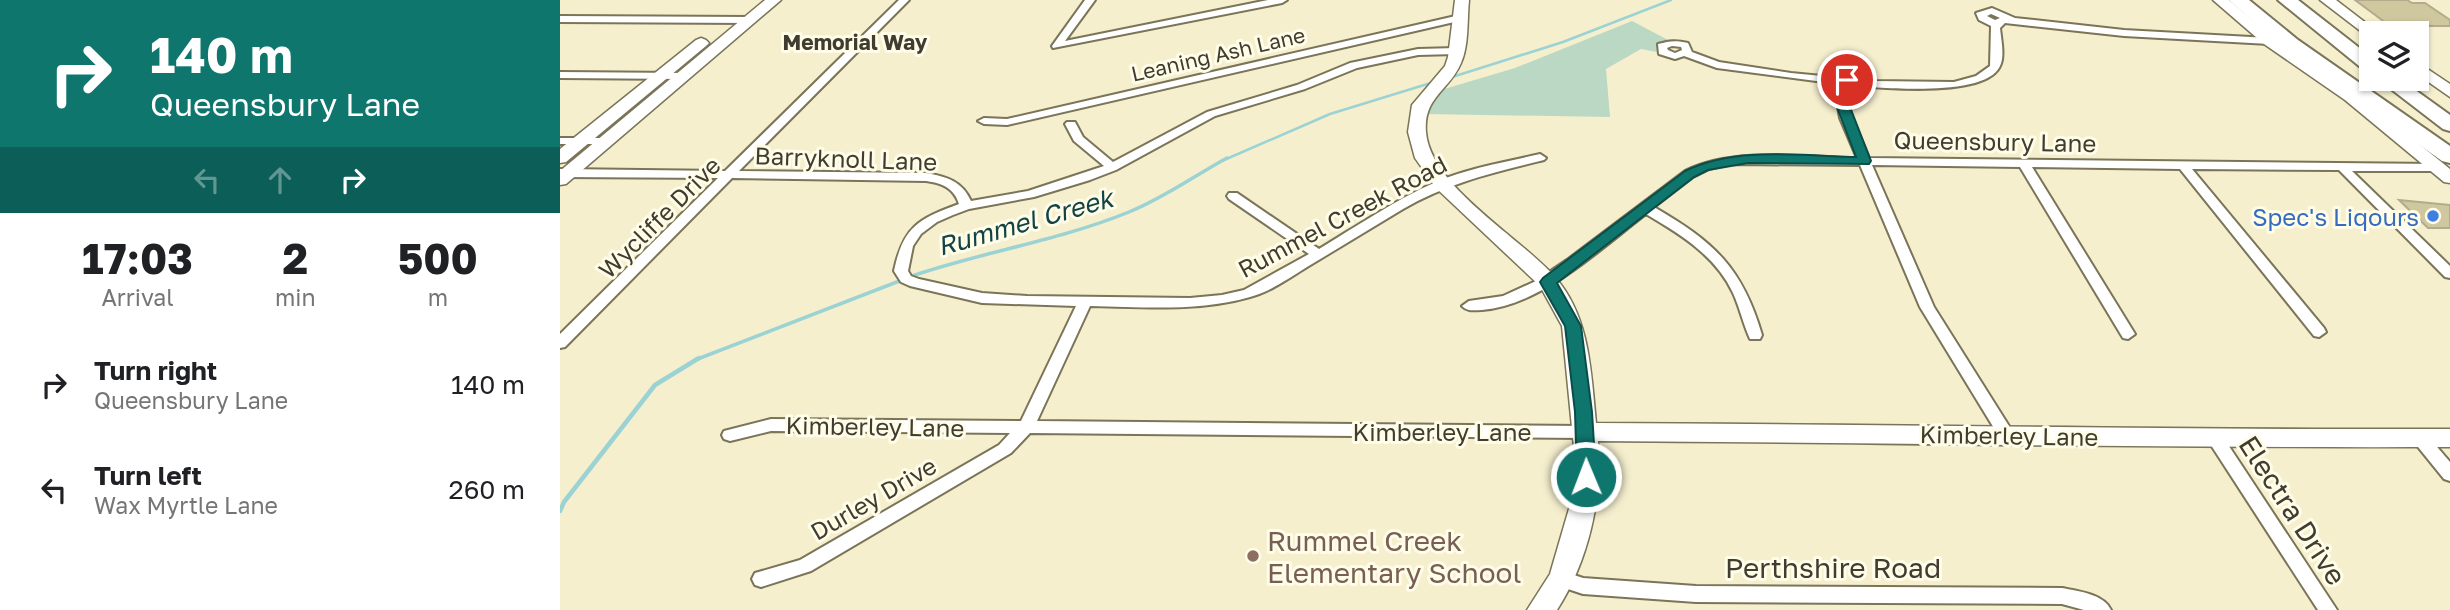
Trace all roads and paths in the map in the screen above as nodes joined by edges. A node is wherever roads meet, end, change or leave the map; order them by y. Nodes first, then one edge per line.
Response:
1 (754, 0) edge
2 (774, 0) edge
3 (904, 0) edge
4 (1090, 0) edge
5 (1216, 0) edge
6 (1282, 0) edge
7 (1462, 0) edge
8 (2220, 0) edge
9 (2238, 0) edge
10 (2264, 0) edge
11 (2287, 0) edge
12 (2321, 3) edge
13 (1209, 15) junction
14 (1460, 18) junction
15 (560, 19) edge
16 (729, 20) junction
17 (750, 20) junction
18 (2012, 20) junction
19 (2248, 24) junction
20 (1996, 25) junction
21 (2359, 25) edge
22 (2181, 35) junction
23 (2359, 36) edge
24 (2269, 41) junction
25 (1456, 51) junction
26 (1686, 53) dead end
27 (2359, 57) edge
28 (560, 75) edge
29 (661, 75) junction
30 (684, 76) junction
31 (2429, 76) edge
32 (1847, 80) junction
33 (2404, 91) edge
34 (2427, 91) edge
35 (2450, 92) edge
36 (2450, 110) edge
37 (985, 121) dead end
38 (1071, 124) dead end
39 (2450, 125) edge
40 (560, 141) edge
41 (581, 141) junction
42 (605, 141) junction
43 (560, 158) edge
44 (1539, 158) dead end
45 (1864, 161) junction
46 (2024, 163) junction
47 (2447, 164) edge
48 (2183, 165) junction
49 (1112, 167) junction
50 (2342, 167) junction
51 (731, 175) junction
52 (563, 176) edge
53 (1442, 184) junction
54 (1233, 196) dead end
55 (966, 206) junction
56 (1646, 208) junction
57 (1318, 254) junction
58 (2450, 274) edge
59 (1548, 282) junction
60 (1085, 302) junction
61 (1469, 306) dead end
62 (2319, 332) dead end
63 (2128, 334) dead end
64 (1755, 335) dead end
65 (560, 343) edge
66 (1026, 427) junction
67 (1585, 432) junction
68 (2006, 433) junction
69 (730, 435) dead end
70 (2215, 438) junction
71 (2420, 438) junction
72 (2450, 438) edge
73 (2450, 474) edge
74 (761, 579) dead end
75 (1562, 579) junction
76 (1541, 610) edge
77 (2102, 610) edge
78 (2328, 610) edge

1 - 16 street
2 - 17 street
3 - 51 street, Wycliffe Drive
4 - 13 street
5 - 13 street
6 - 13 street
7 - 14 street
8 - 19 street
9 - 47 highway
10 - 47 highway
11 - 27 highway
12 - 21 street
12 - 23 highway
14 - 25 street
14 - 37 street, Leaning Ash Lane
15 - 16 street
16 - 17 street
16 - 29 street
17 - 30 street
18 - 20 street
18 - 20 street
18 - 22 street
19 - 22 street
19 - 24 street
20 - 32 street
22 - 24 street
24 - 47 street
25 - 49 street
25 - 53 street
26 - 32 street
28 - 29 street
29 - 30 street
29 - 41 street
30 - 42 street
31 - 35 street
32 - 45 street
33 - 39 highway
34 - 36 highway
38 - 49 street
40 - 41 street
41 - 42 street
41 - 43 street
42 - 52 street
44 - 53 street, Rummel Creek Road
45 - 46 street, Queensbury Lane
45 - 56 street, Queensbury Lane
45 - 68 street
46 - 48 street, Queensbury Lane
46 - 63 street
47 - 50 street, Queensbury Lane
48 - 50 street, Queensbury Lane
48 - 62 street
49 - 55 street
50 - 58 street
51 - 52 street, Barryknoll Lane
51 - 55 street, Barryknoll Lane
51 - 65 street, Wycliffe Drive
53 - 57 street, Rummel Creek Road
53 - 59 street
54 - 57 street
55 - 60 street, Rummel Creek Road
56 - 59 street, Queensbury Lane
56 - 64 street
57 - 60 street, Rummel Creek Road
59 - 61 street, Queensbury Lane
59 - 67 street
60 - 66 street, Durley Drive
66 - 67 street, Kimberley Lane
66 - 69 street, Kimberley Lane
66 - 74 street, Durley Drive
67 - 68 street, Kimberley Lane
67 - 75 street
68 - 70 street, Kimberley Lane
70 - 71 street, Kimberley Lane
70 - 78 street, Electra Drive
71 - 72 street, Kimberley Lane
71 - 73 street
75 - 76 street
75 - 77 street, Perthshire Road

